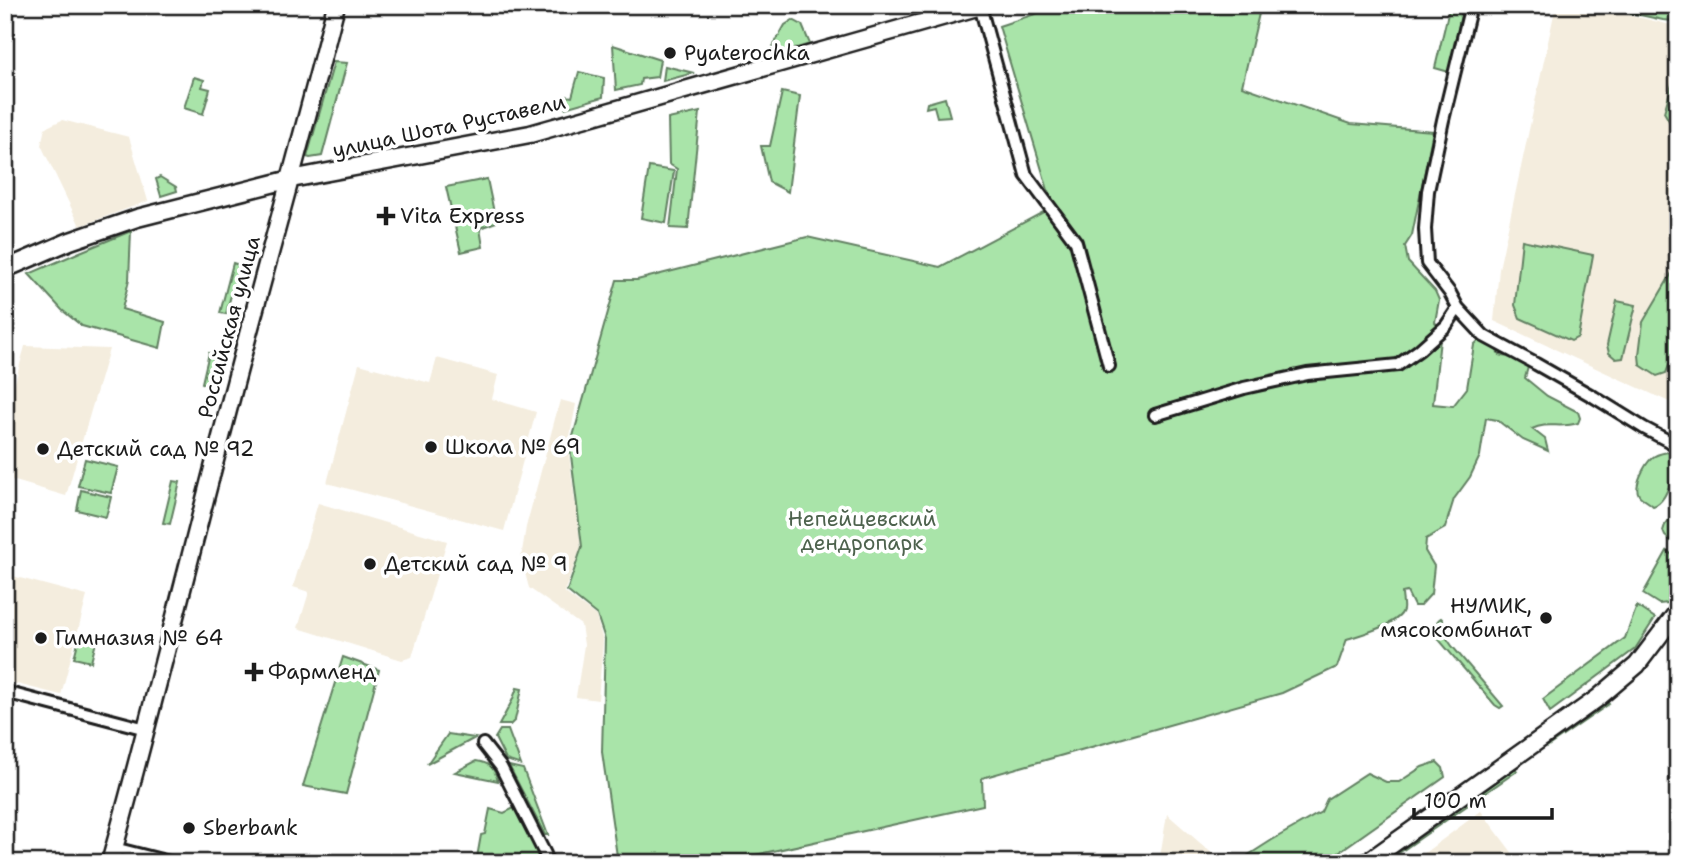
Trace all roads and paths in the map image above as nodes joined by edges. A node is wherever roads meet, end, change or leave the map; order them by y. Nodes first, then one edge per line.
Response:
1 (336, 5) edge
2 (1471, 5) edge
3 (982, 6) edge
4 (291, 179) junction
5 (5, 269) edge
6 (1458, 308) junction
7 (1109, 366) dead end
8 (1155, 415) dead end
9 (1678, 446) edge
10 (1677, 614) edge
11 (5, 692) edge
12 (146, 729) junction
13 (483, 744) dead end
14 (112, 855) edge
15 (1370, 861) edge
16 (173, 863) edge
17 (547, 863) edge

1 - 4 main road, Российская улица
2 - 6 street
3 - 4 main road, улица Шота Руставели
3 - 7 street
4 - 5 main road, улица Шота Руставели
4 - 12 main road, Российская улица
6 - 8 street
6 - 9 street
10 - 15 main road
11 - 12 street
12 - 14 main road, Российская улица
13 - 17 street
14 - 16 street

